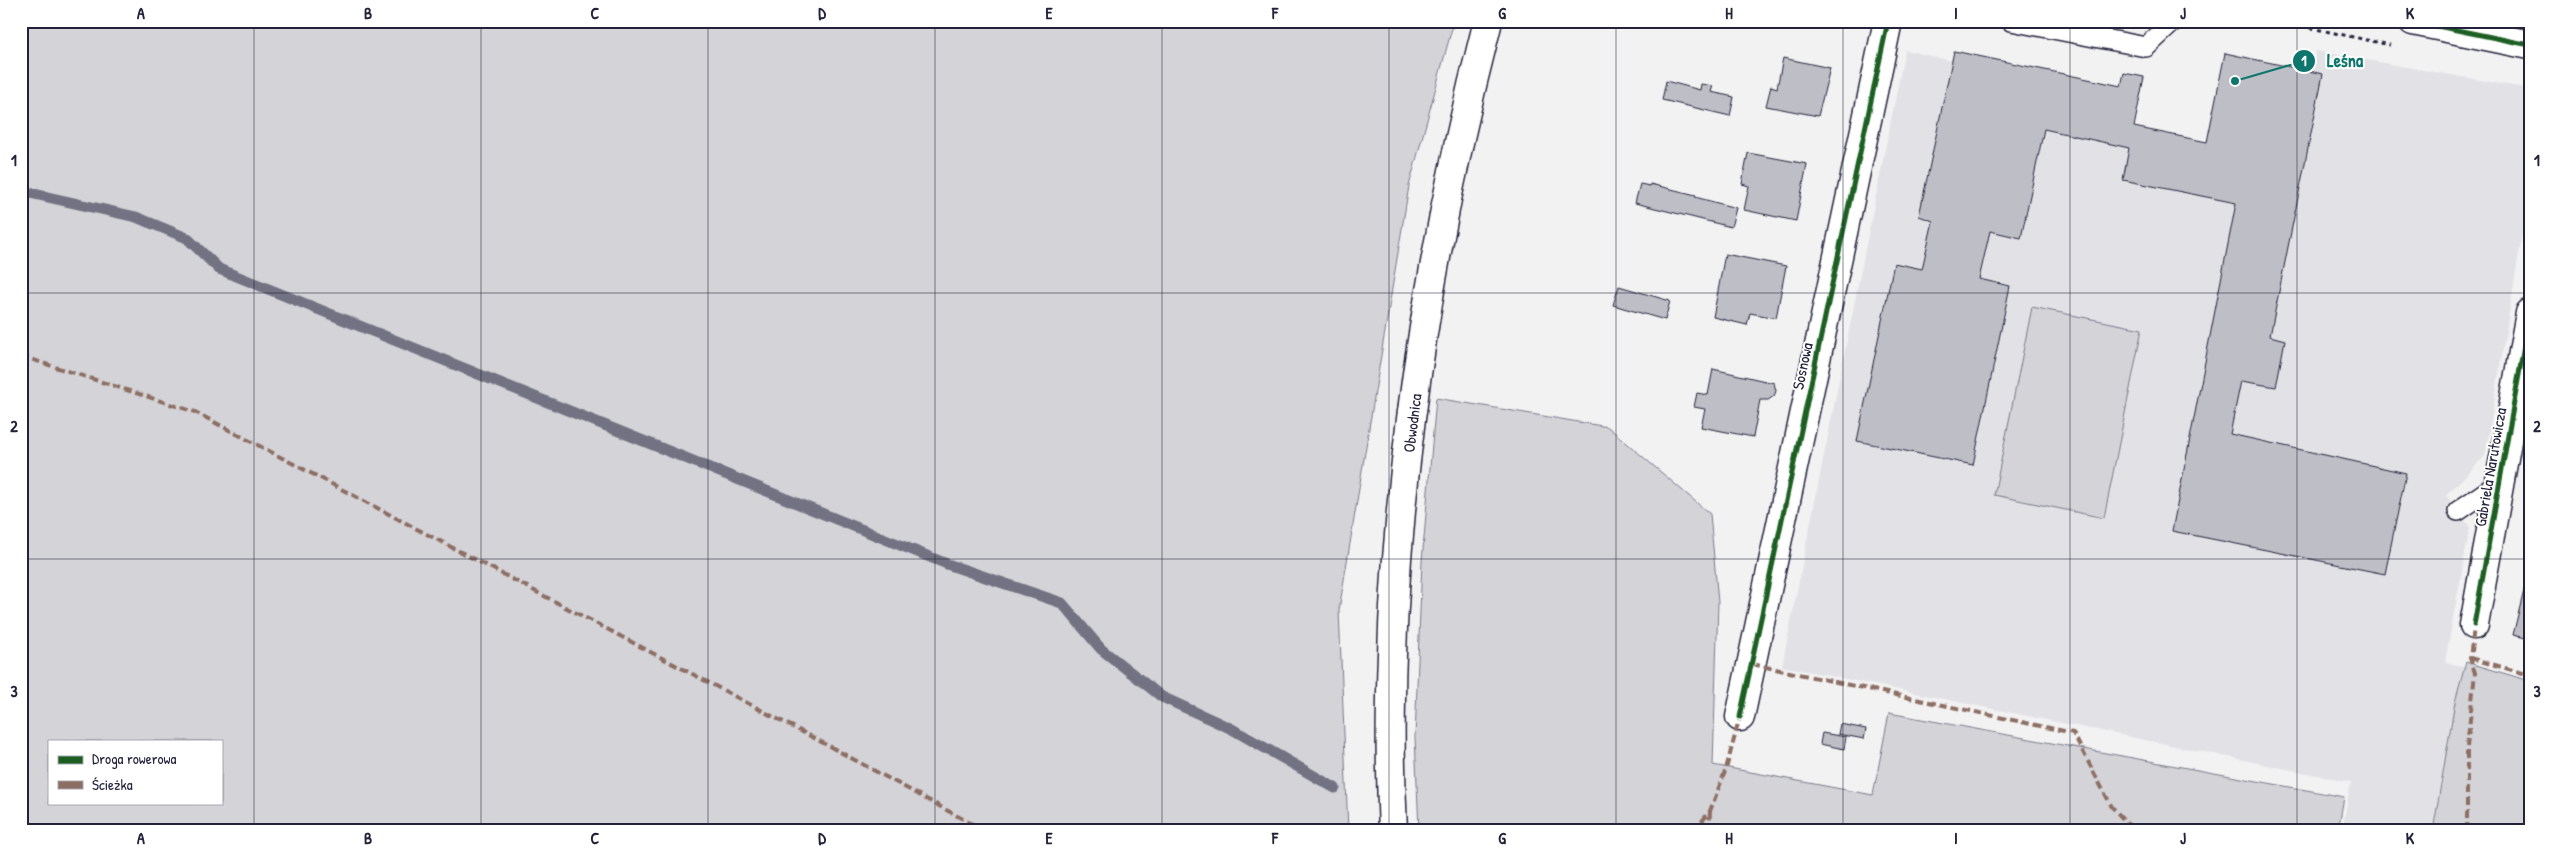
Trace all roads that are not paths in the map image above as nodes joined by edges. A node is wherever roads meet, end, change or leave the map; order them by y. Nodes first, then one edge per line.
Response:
1 (1488, 21) edge
2 (1888, 21) edge
3 (2011, 21) edge
4 (2174, 21) edge
5 (2413, 21) edge
6 (2530, 46) edge
7 (2530, 313) edge
8 (2500, 482) junction
9 (2458, 511) dead end
10 (2474, 625) dead end
11 (1740, 717) dead end
12 (1393, 831) edge

1 - 12 street, Obwodnica
2 - 11 street, Sosnowa
3 - 4 lane
5 - 6 street
7 - 8 street, Gabriela Narutowicza
8 - 9 lane
8 - 10 street, Gabriela Narutowicza

